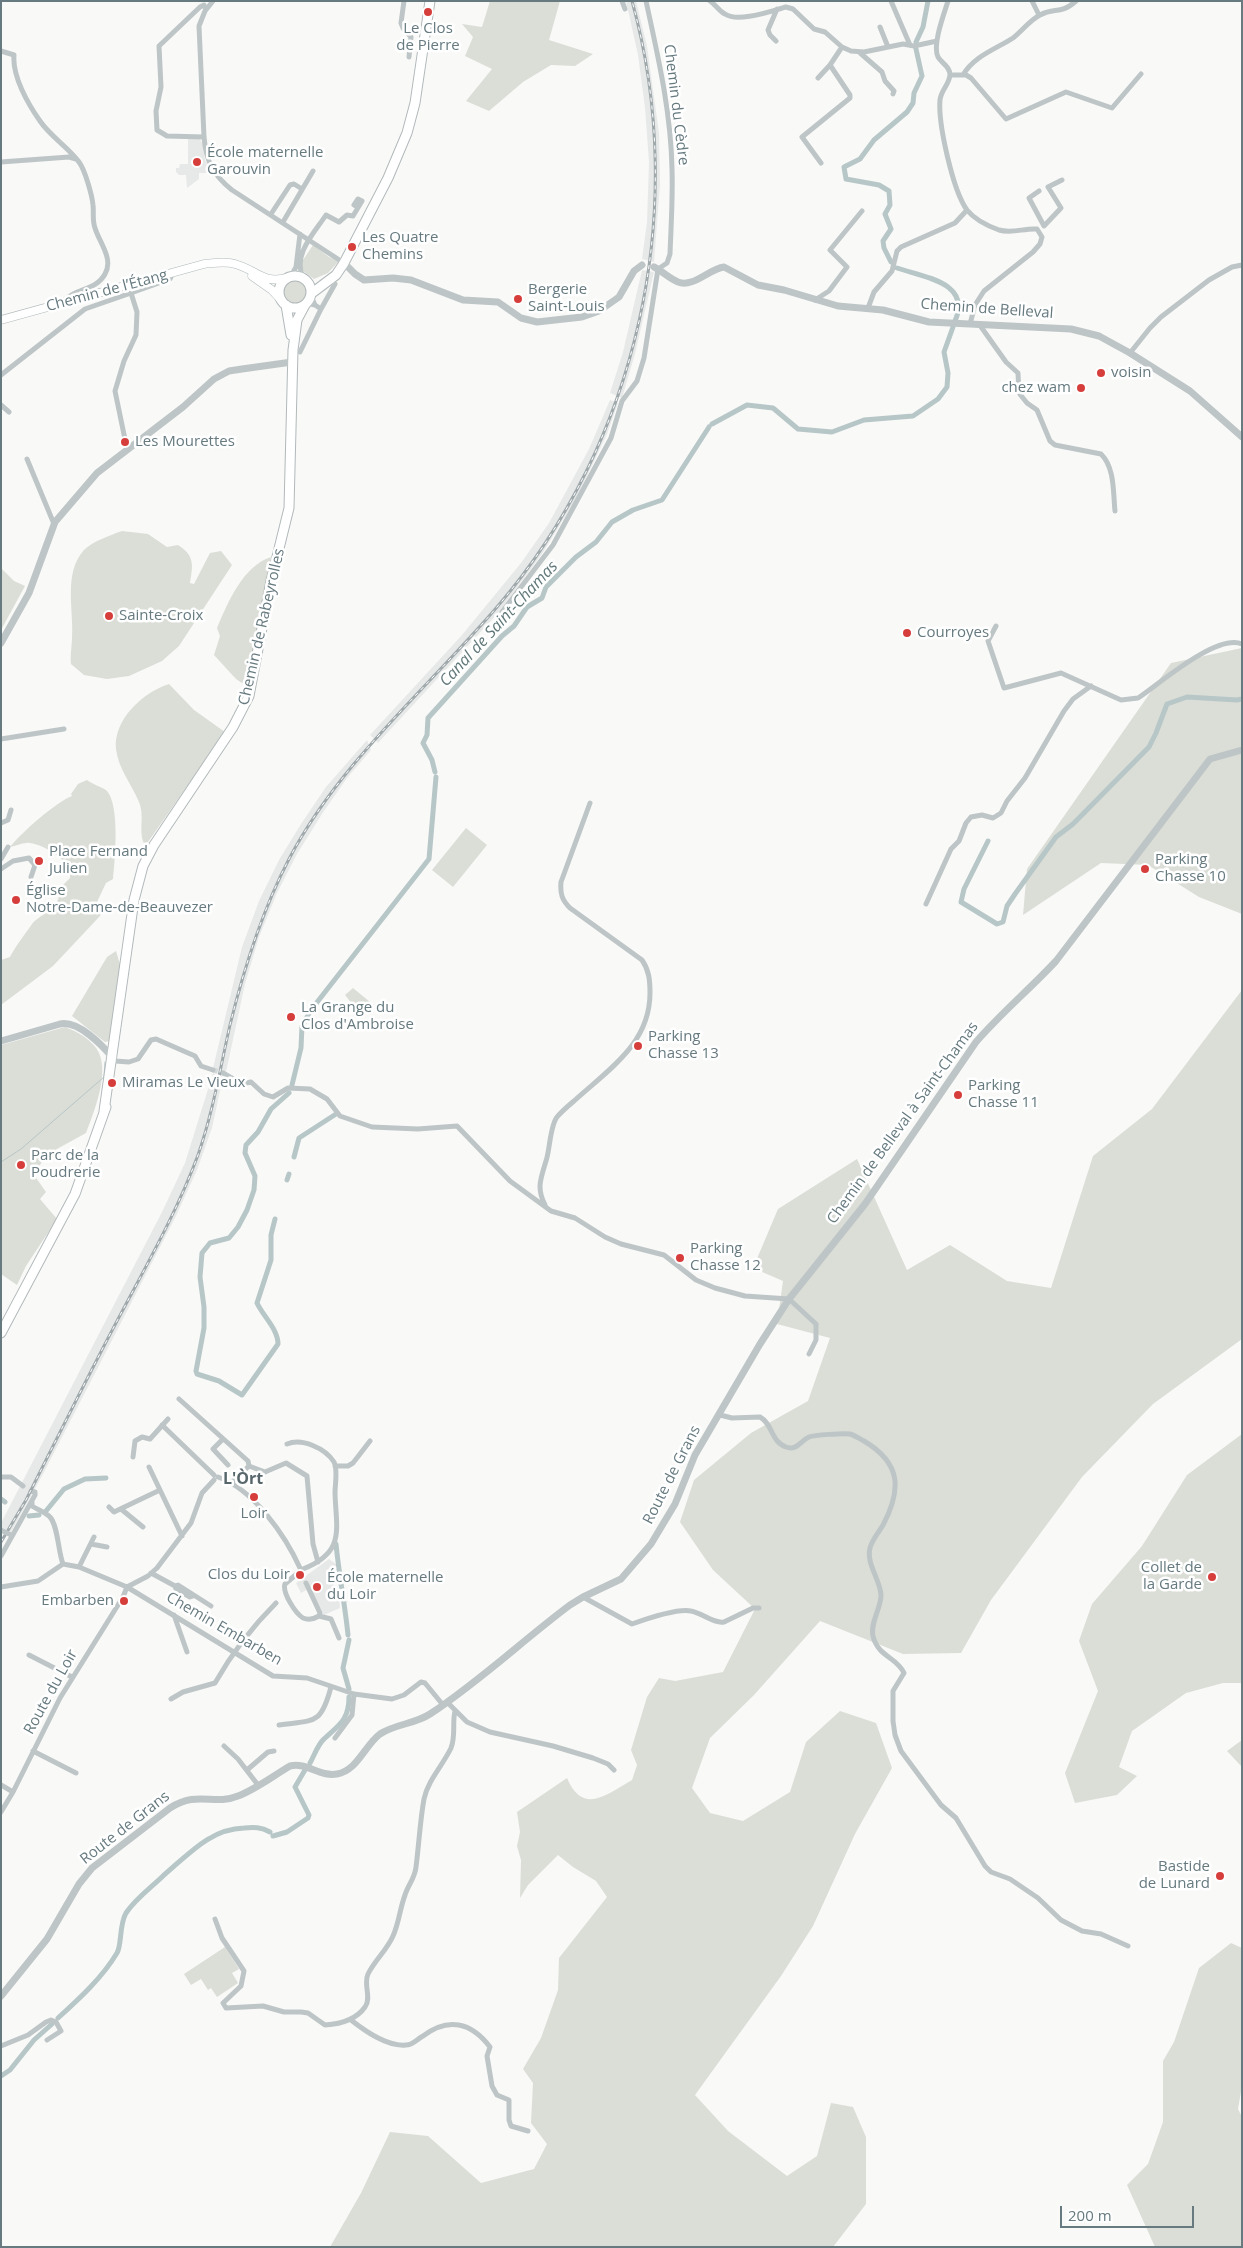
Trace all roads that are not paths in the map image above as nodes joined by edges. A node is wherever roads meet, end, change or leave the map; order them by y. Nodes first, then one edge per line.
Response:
1 (213, 1) edge
2 (404, 1) edge
3 (430, 1) edge
4 (622, 1) edge
5 (646, 1) edge
6 (790, 1) edge
7 (891, 1) edge
8 (948, 1) edge
9 (1032, 1) edge
10 (1076, 1) edge
11 (712, 2) edge
12 (789, 8) junction
13 (206, 9) junction
14 (625, 9) dead end
15 (777, 9) junction
16 (1039, 15) junction
17 (880, 27) dead end
18 (776, 41) dead end
19 (937, 41) junction
20 (910, 45) junction
21 (842, 47) junction
22 (888, 47) junction
23 (1, 51) edge
24 (859, 52) junction
25 (410, 57) dead end
26 (830, 65) junction
27 (1141, 74) dead end
28 (950, 75) junction
29 (963, 75) junction
30 (818, 78) dead end
31 (893, 94) dead end
32 (204, 136) junction
33 (76, 159) junction
34 (1, 162) edge
35 (821, 163) dead end
36 (313, 171) dead end
37 (1062, 180) dead end
38 (302, 190) junction
39 (1039, 191) dead end
40 (358, 207) dead end
41 (967, 210) junction
42 (862, 211) dead end
43 (271, 214) junction
44 (283, 222) junction
45 (300, 234) junction
46 (310, 240) junction
47 (213, 263) junction
48 (343, 265) junction
49 (642, 265) dead end
50 (1242, 265) edge
51 (656, 268) junction
52 (173, 272) junction
53 (289, 277) junction
54 (304, 279) junction
55 (335, 284) dead end
56 (131, 293) junction
57 (310, 300) junction
58 (815, 300) junction
59 (62, 302) junction
60 (284, 303) junction
61 (321, 308) junction
62 (868, 308) junction
63 (1, 320) edge
64 (970, 324) junction
65 (980, 324) junction
66 (296, 351) junction
67 (1130, 353) junction
68 (292, 362) junction
69 (1, 375) edge
70 (1, 405) edge
71 (9, 412) dead end
72 (1242, 437) edge
73 (127, 449) junction
74 (27, 459) dead end
75 (1115, 511) dead end
76 (54, 524) junction
77 (502, 612) dead end
78 (996, 626) dead end
79 (1, 643) edge
80 (1242, 644) edge
81 (1090, 686) junction
82 (64, 729) dead end
83 (1, 739) edge
84 (1242, 750) edge
85 (590, 803) dead end
86 (11, 810) dead end
87 (1, 823) edge
88 (8, 847) dead end
89 (1, 859) edge
90 (1, 869) edge
91 (30, 877) dead end
92 (926, 904) dead end
93 (122, 993) junction
94 (1, 1041) edge
95 (113, 1058) junction
96 (213, 1070) tunnel mouth
97 (223, 1073) tunnel mouth
98 (104, 1112) junction
99 (545, 1205) junction
100 (789, 1299) junction
101 (1, 1333) edge
102 (809, 1354) dead end
103 (180, 1399) dead end
104 (720, 1415) junction
105 (168, 1418) dead end
106 (162, 1425) junction
107 (223, 1439) junction
108 (370, 1441) dead end
109 (286, 1444) dead end
110 (133, 1457) dead end
111 (228, 1465) dead end
112 (249, 1466) junction
113 (335, 1466) junction
114 (149, 1467) dead end
115 (1, 1477) edge
116 (215, 1477) junction
117 (231, 1483) junction
118 (23, 1486) dead end
119 (160, 1490) junction
120 (32, 1491) dead end
121 (32, 1502) junction
122 (109, 1507) dead end
123 (121, 1510) junction
124 (143, 1526) dead end
125 (1, 1530) edge
126 (12, 1535) junction
127 (94, 1536) dead end
128 (182, 1536) junction
129 (91, 1544) junction
130 (107, 1547) dead end
131 (1, 1556) edge
132 (318, 1562) junction
133 (63, 1564) junction
134 (79, 1567) junction
135 (301, 1570) junction
136 (151, 1573) junction
137 (306, 1583) dead end
138 (1, 1587) edge
139 (127, 1587) junction
140 (583, 1597) junction
141 (276, 1603) dead end
142 (211, 1606) dead end
143 (759, 1608) dead end
144 (174, 1615) junction
145 (319, 1616) junction
146 (339, 1638) dead end
147 (234, 1651) junction
148 (186, 1652) dead end
149 (28, 1655) dead end
150 (72, 1677) junction
151 (331, 1687) junction
152 (354, 1694) junction
153 (171, 1699) dead end
154 (445, 1704) junction
155 (455, 1711) junction
156 (279, 1725) dead end
157 (335, 1738) dead end
158 (224, 1746) dead end
159 (33, 1751) junction
160 (274, 1751) dead end
161 (247, 1770) junction
162 (614, 1770) dead end
163 (76, 1773) dead end
164 (1, 1784) edge
165 (258, 1785) junction
166 (13, 1792) junction
167 (1, 1812) edge
168 (215, 1919) dead end
169 (1128, 1946) dead end
170 (1, 1996) edge
171 (351, 2020) junction
172 (47, 2040) dead end
173 (1, 2046) edge
174 (528, 2131) dead end

1 - 13 street
2 - 25 street
3 - 48 main road
4 - 14 street
5 - 51 street, Chemin du Cèdre
6 - 12 street
7 - 20 street
8 - 19 street
9 - 16 street
10 - 16 street
11 - 15 street
12 - 15 street
12 - 21 street
13 - 32 street
13 - 32 street
15 - 18 street
16 - 29 street
17 - 22 street
19 - 20 street
19 - 28 street
20 - 22 street
21 - 24 street
21 - 26 street
22 - 24 street
23 - 33 street
24 - 31 street
26 - 30 street
26 - 35 street
27 - 29 street
28 - 29 street
28 - 41 street
32 - 43 street
33 - 34 street
33 - 59 street
36 - 38 street
37 - 39 street
38 - 43 street
38 - 44 street
40 - 46 street
41 - 62 street
41 - 64 street
42 - 58 street
43 - 44 street
44 - 45 street
45 - 46 street
45 - 53 street
46 - 48 street
46 - 54 street
47 - 52 main road, Chemin de l’Étang
47 - 53 main road, Chemin de l’Étang
47 - 60 main road, Chemin de l’Étang
48 - 49 street
48 - 54 main road
48 - 57 main road
50 - 67 street
51 - 58 street, Chemin de Belleval
51 - 77 street
52 - 56 street
52 - 59 main road, Chemin de l’Étang
53 - 54 main road
53 - 60 main road
54 - 57 main road
55 - 61 street
56 - 69 street
56 - 73 street
57 - 60 main road
57 - 61 street
57 - 66 main road, Chemin de Rabeyrolles
58 - 62 street, Chemin de Belleval
59 - 63 main road, Chemin de l’Étang
60 - 66 main road, Chemin de Rabeyrolles
61 - 66 street
62 - 64 street, Chemin de Belleval
64 - 65 street, Chemin de Belleval
65 - 67 street, Chemin de Belleval
65 - 75 street
66 - 68 main road, Chemin de Rabeyrolles
67 - 72 street, Chemin de Belleval
68 - 73 street
68 - 93 main road, Chemin de Rabeyrolles
70 - 71 street
73 - 76 street
74 - 76 street
76 - 79 street
78 - 81 street
80 - 81 street
81 - 92 street
82 - 83 street
84 - 100 street, Chemin de Belleval à Saint-Chamas
85 - 99 street
86 - 87 street
88 - 89 street
90 - 91 street
93 - 95 main road, Chemin de Rabeyrolles
93 - 95 main road, Chemin de Rabeyrolles
94 - 95 street
95 - 96 street
95 - 98 main road, Chemin de Rabeyrolles
95 - 98 main road, Chemin de Rabeyrolles
97 - 99 street
98 - 101 main road, Chemin de Rabeyrolles
99 - 100 street
100 - 102 street
100 - 104 street, Route de Grans
103 - 107 street
104 - 140 street, Route de Grans
104 - 169 street
105 - 106 street
106 - 110 street
106 - 116 street
107 - 111 street
107 - 112 street
108 - 113 street
109 - 113 street
112 - 117 street
112 - 132 street
113 - 132 street
114 - 119 street
115 - 118 street
116 - 117 street
116 - 128 street
117 - 135 street
119 - 123 street
119 - 128 street
120 - 121 street
121 - 126 street
121 - 133 street
122 - 123 street
123 - 124 street
125 - 126 street, bridge
126 - 131 street
127 - 129 street
128 - 136 street
129 - 130 street
129 - 134 street
132 - 135 street
133 - 134 street, Chemin Embarben
133 - 138 street
134 - 139 street, Chemin Embarben
135 - 145 street
136 - 139 street
136 - 142 street
137 - 145 street
139 - 144 street, Chemin Embarben
139 - 150 street, Route du Loir
140 - 143 street
140 - 154 street, Route de Grans
141 - 147 street
144 - 147 street, Chemin Embarben
144 - 148 street
145 - 146 street
147 - 151 street, Chemin Embarben
147 - 153 street
149 - 150 street
150 - 159 street, Route du Loir
151 - 152 street, Chemin Embarben
151 - 156 street
152 - 154 street, Chemin Embarben
152 - 157 street
154 - 155 street
154 - 165 street, Route de Grans
155 - 162 street
155 - 171 street
158 - 161 street
159 - 163 street
159 - 166 street, Route du Loir
160 - 161 street
161 - 165 street
164 - 166 street
165 - 170 street, Route de Grans
166 - 167 street, Route du Loir
168 - 171 street
171 - 174 street
172 - 173 street

